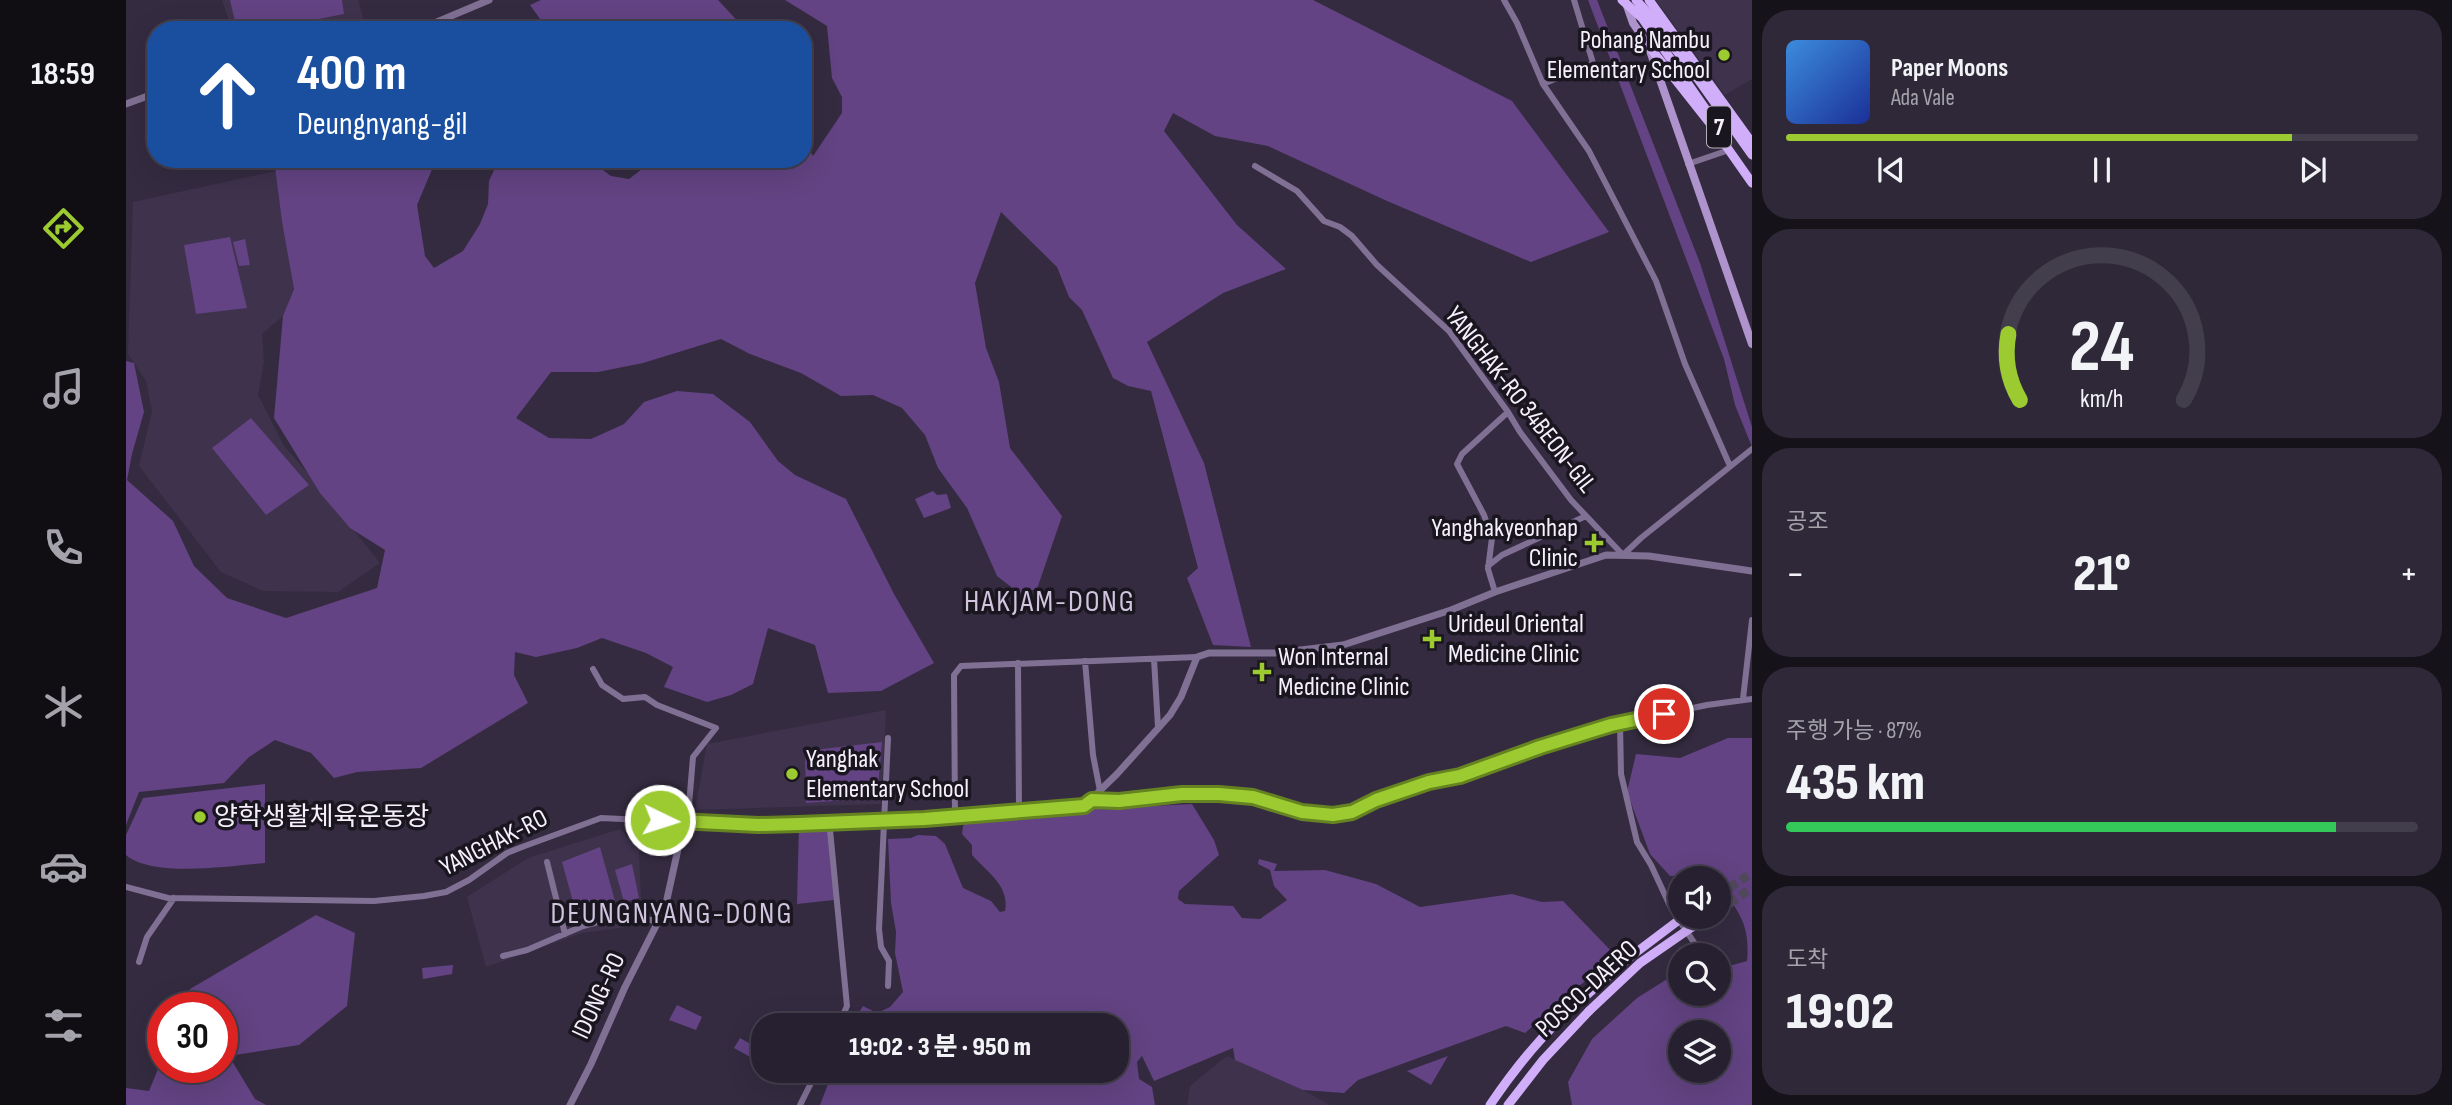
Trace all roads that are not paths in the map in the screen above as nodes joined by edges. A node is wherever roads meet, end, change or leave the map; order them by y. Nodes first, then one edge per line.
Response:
1 (489, 0) edge
2 (1504, 0) edge
3 (1574, 0) edge
4 (1624, 0) edge
5 (1636, 0) edge
6 (1649, 0) edge
7 (1657, 11) junction
8 (439, 21) edge
9 (1641, 36) junction
10 (1648, 46) junction
11 (1690, 78) junction
12 (1543, 83) junction
13 (147, 96) edge
14 (126, 104) edge
15 (1750, 137) edge
16 (1729, 150) junction
17 (1752, 155) edge
18 (1688, 164) junction
19 (1255, 166) dead end
20 (1752, 174) edge
21 (1752, 183) edge
22 (1748, 323) edge
23 (1752, 344) edge
24 (1508, 412) junction
25 (1752, 449) edge
26 (1730, 466) junction
27 (1586, 516) junction
28 (1623, 555) junction
29 (1488, 566) junction
30 (1752, 570) edge
31 (1494, 592) junction
32 (1752, 621) edge
33 (1197, 657) junction
34 (1154, 659) junction
35 (1085, 661) junction
36 (1018, 663) junction
37 (593, 668) dead end
38 (1743, 699) junction
39 (1752, 699) edge
40 (1620, 723) junction
41 (1158, 727) junction
42 (888, 738) dead end
43 (1100, 791) junction
44 (1092, 800) junction
45 (1019, 810) junction
46 (955, 817) junction
47 (885, 820) junction
48 (831, 821) junction
49 (684, 822) junction
50 (547, 862) dead end
51 (126, 887) edge
52 (174, 898) junction
53 (659, 922) junction
54 (1668, 928) edge
55 (1689, 929) edge
56 (565, 934) junction
57 (1694, 943) edge
58 (503, 956) dead end
59 (139, 961) dead end
60 (888, 985) dead end
61 (844, 1013) edge
62 (811, 1083) edge
63 (570, 1105) edge
64 (800, 1105) edge
65 (1490, 1105) edge
66 (1508, 1105) edge

1 - 8 street
2 - 12 street
3 - 12 street
4 - 9 main road
4 - 11 main road, bridge
5 - 11 main road, bridge
6 - 7 main road
7 - 9 main road
7 - 15 main road
9 - 10 main road
10 - 16 main road
10 - 18 main road
11 - 17 main road
11 - 20 main road, 7
12 - 26 street
13 - 14 street
16 - 18 street
16 - 21 main road
18 - 22 main road
19 - 24 street, YANGHAK-RO 34BEON-GIL
22 - 23 main road
24 - 27 street, YANGHAK-RO 34BEON-GIL
24 - 29 street
25 - 26 street
26 - 28 street
27 - 28 street, YANGHAK-RO 34BEON-GIL
27 - 29 street
28 - 30 street
28 - 31 street
29 - 31 street
31 - 33 street
32 - 38 street
33 - 34 street
33 - 41 street
34 - 35 street
34 - 41 street
35 - 36 street
35 - 43 street
36 - 45 street
36 - 46 street
37 - 49 street
38 - 39 street
38 - 40 street
40 - 44 street
40 - 57 street
41 - 43 street
42 - 47 street
43 - 44 street
44 - 45 street, YANGHAK-RO
45 - 46 street, YANGHAK-RO
46 - 47 street, YANGHAK-RO
47 - 48 street, YANGHAK-RO
47 - 60 street
48 - 49 street, YANGHAK-RO
48 - 61 street
49 - 52 street, YANGHAK-RO
49 - 53 street, IDONG-RO
50 - 56 street
51 - 52 street, YANGHAK-RO
52 - 59 street
53 - 56 street
53 - 63 street, IDONG-RO
54 - 65 main road, POSCO-DAERO, bridge
55 - 66 main road, POSCO-DAERO, bridge
56 - 58 street
62 - 64 street

